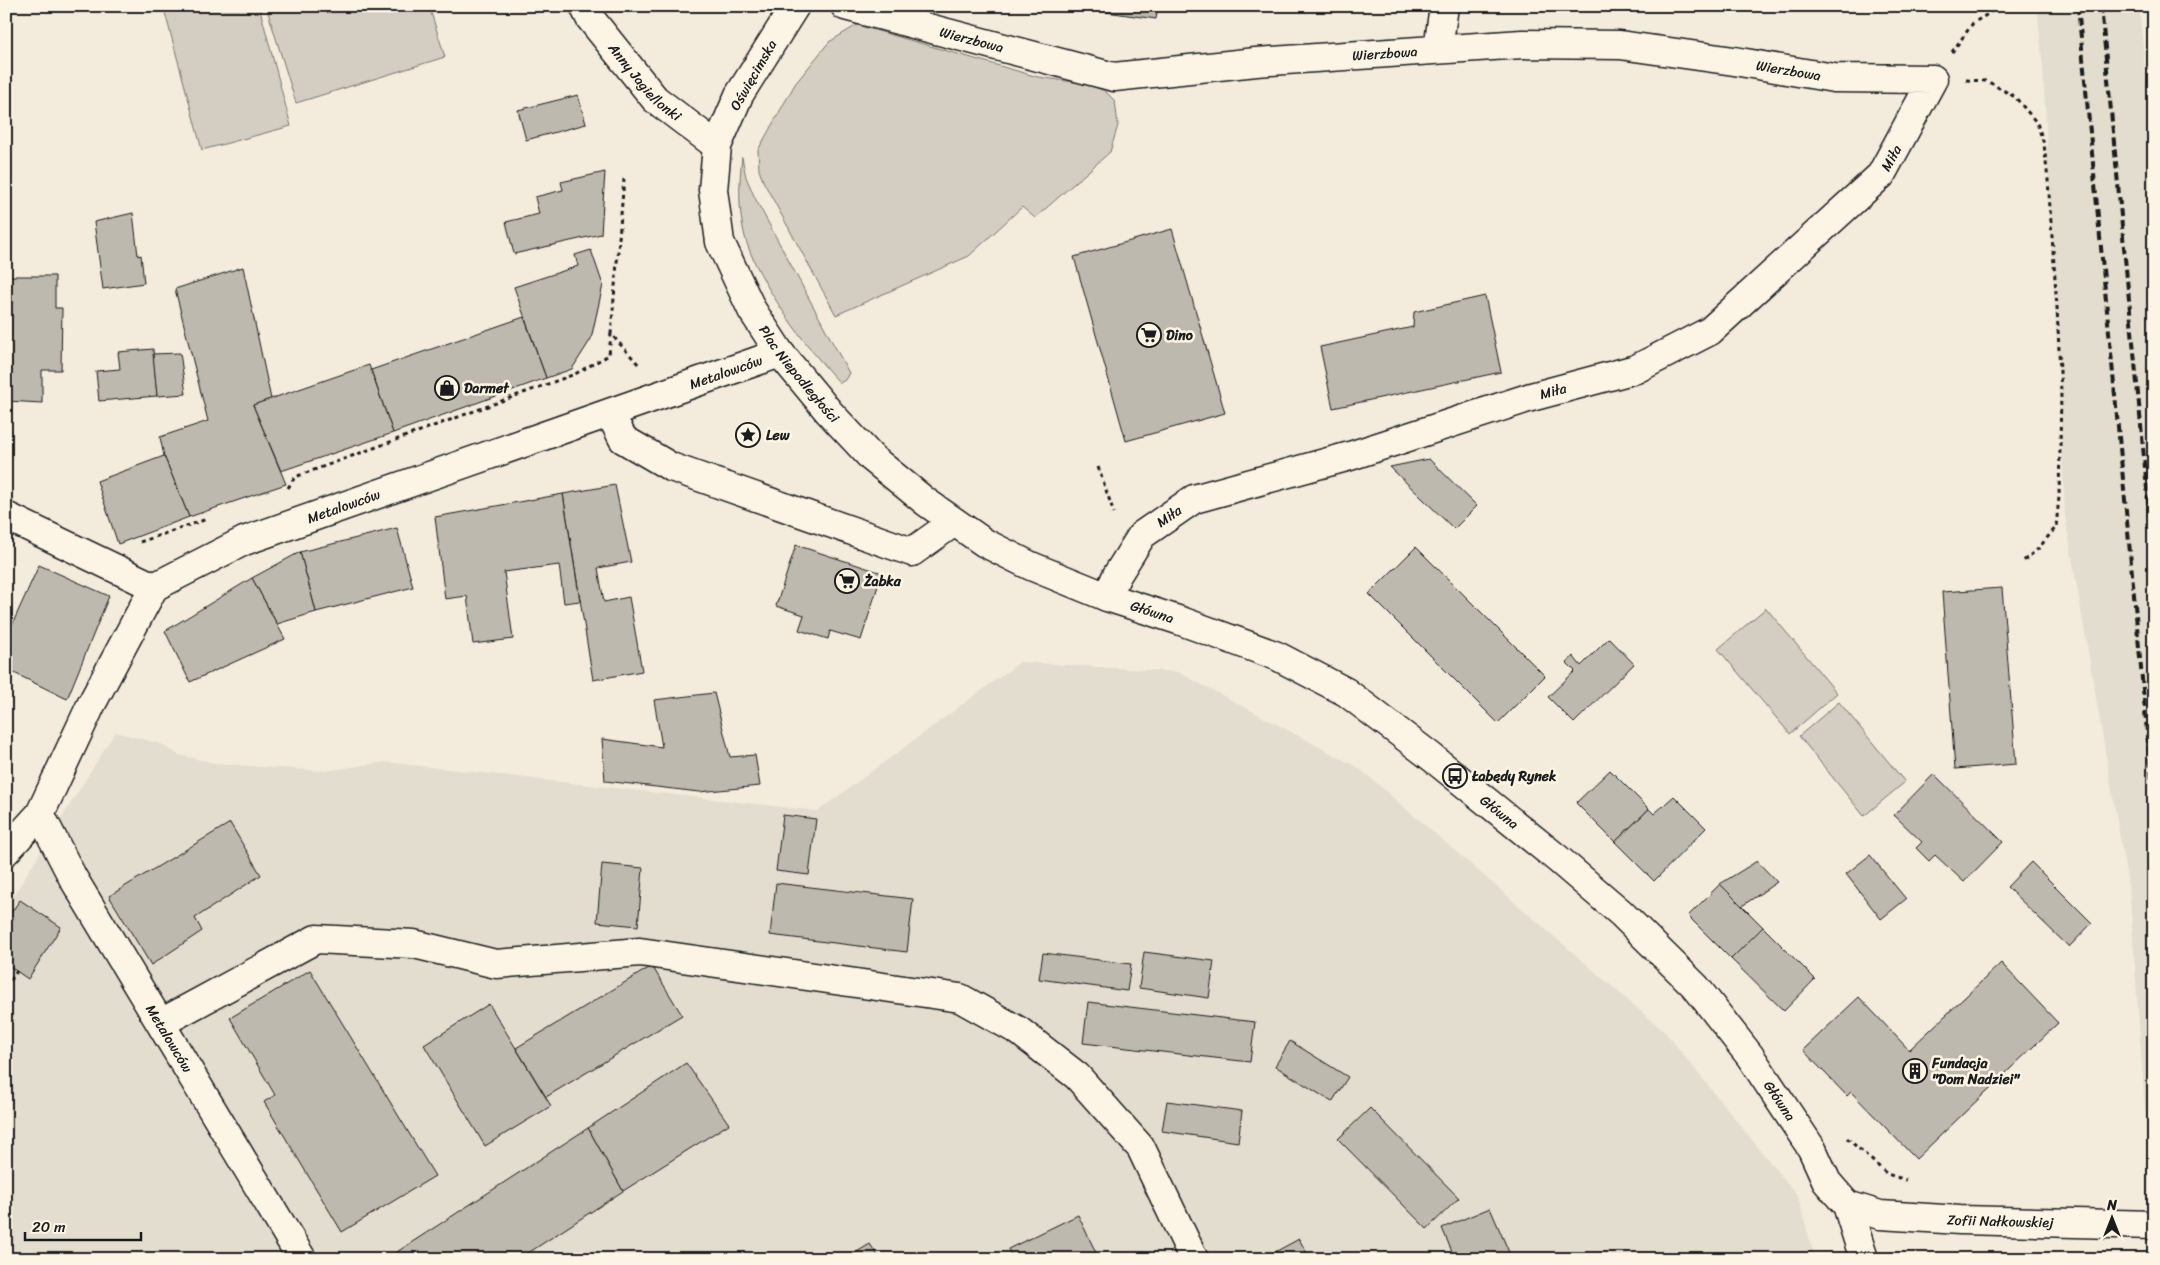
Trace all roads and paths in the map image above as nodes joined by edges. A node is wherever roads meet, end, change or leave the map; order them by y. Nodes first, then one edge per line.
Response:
1 (584, 6) edge
2 (795, 6) edge
3 (845, 6) edge
4 (1444, 6) edge
5 (2001, 6) edge
6 (1438, 49) junction
7 (1933, 79) junction
8 (717, 146) junction
9 (624, 179) dead end
10 (611, 334) junction
11 (780, 353) junction
12 (639, 365) dead end
13 (610, 413) junction
14 (1098, 467) dead end
15 (288, 489) dead end
16 (6, 516) edge
17 (214, 516) dead end
18 (1115, 516) dead end
19 (954, 522) junction
20 (985, 543) joint
21 (131, 544) dead end
22 (2022, 562) dead end
23 (154, 587) junction
24 (1107, 597) junction
25 (40, 814) junction
26 (6, 850) edge
27 (17, 971) dead end
28 (6, 987) edge
29 (161, 1023) junction
30 (1841, 1133) dead end
31 (1916, 1183) dead end
32 (1847, 1205) junction
33 (2154, 1225) edge
34 (295, 1254) edge
35 (1194, 1259) edge
36 (1864, 1259) edge

1 - 8 street, Anny Jagiellonki
2 - 8 street, Oświęcimska
3 - 6 street, Wierzbowa
4 - 6 street
5 - 7 path
6 - 7 street, Wierzbowa
7 - 22 path
7 - 24 street, Miła
8 - 11 street, Plac Niepodległości
9 - 10 path
10 - 12 path
10 - 15 path
11 - 13 street, Metalowców
11 - 19 street, Plac Niepodległości
13 - 19 street
13 - 23 street, Metalowców
14 - 18 path
16 - 23 street
17 - 21 path
19 - 20 street, Plac Niepodległości
20 - 24 street, Główna
23 - 25 street
24 - 32 street, Główna
25 - 26 street
25 - 29 street, Metalowców
27 - 28 path
29 - 34 street, Metalowców
29 - 35 street
30 - 31 path
32 - 33 street, Zofii Nałkowskiej
32 - 36 street, Główna

